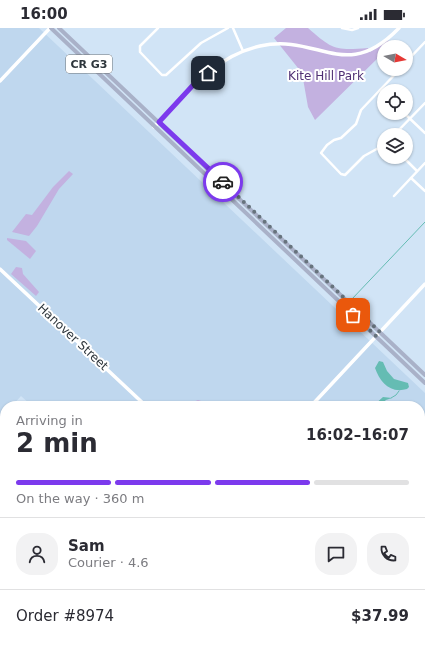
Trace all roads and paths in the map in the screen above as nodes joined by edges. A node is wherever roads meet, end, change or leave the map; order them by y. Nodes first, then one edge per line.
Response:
1 (51, 28) edge
2 (59, 28) edge
3 (158, 28) edge
4 (228, 28) edge
5 (233, 28) edge
6 (342, 28) edge
7 (358, 28) edge
8 (399, 28) edge
9 (425, 42) edge
10 (243, 52) junction
11 (413, 55) edge
12 (393, 76) edge
13 (0, 81) edge
14 (386, 84) edge
15 (377, 93) edge
16 (425, 103) edge
17 (413, 116) edge
18 (409, 120) edge
19 (411, 120) edge
20 (159, 122) junction
21 (154, 127) junction
22 (401, 128) edge
23 (425, 133) edge
24 (377, 149) edge
25 (425, 163) edge
26 (410, 164) edge
27 (418, 171) junction
28 (411, 178) junction
29 (425, 191) edge
30 (394, 196) dead end
31 (260, 226) junction
32 (269, 226) junction
33 (0, 269) edge
34 (425, 284) edge
35 (380, 332) junction
36 (376, 336) junction
37 (425, 375) edge
38 (425, 383) edge
39 (141, 401) edge
40 (316, 401) edge

1 - 13 street
1 - 21 main road, CR G3
2 - 20 main road, CR G3
3 - 4 street
5 - 10 street
6 - 7 street
8 - 10 street
9 - 11 street
10 - 20 street
12 - 14 street
15 - 24 street
16 - 17 street
18 - 22 street
19 - 23 street
20 - 21 street
20 - 32 main road, CR G3
21 - 31 main road, CR G3
25 - 27 street
26 - 27 street
27 - 28 street
28 - 29 street
28 - 30 street
31 - 32 main road
31 - 36 main road, CR G3
32 - 35 main road, CR G3
33 - 39 street, Hanover Street
34 - 35 street
35 - 36 street
35 - 37 main road, CR G3
36 - 38 main road, CR G3
36 - 40 street

